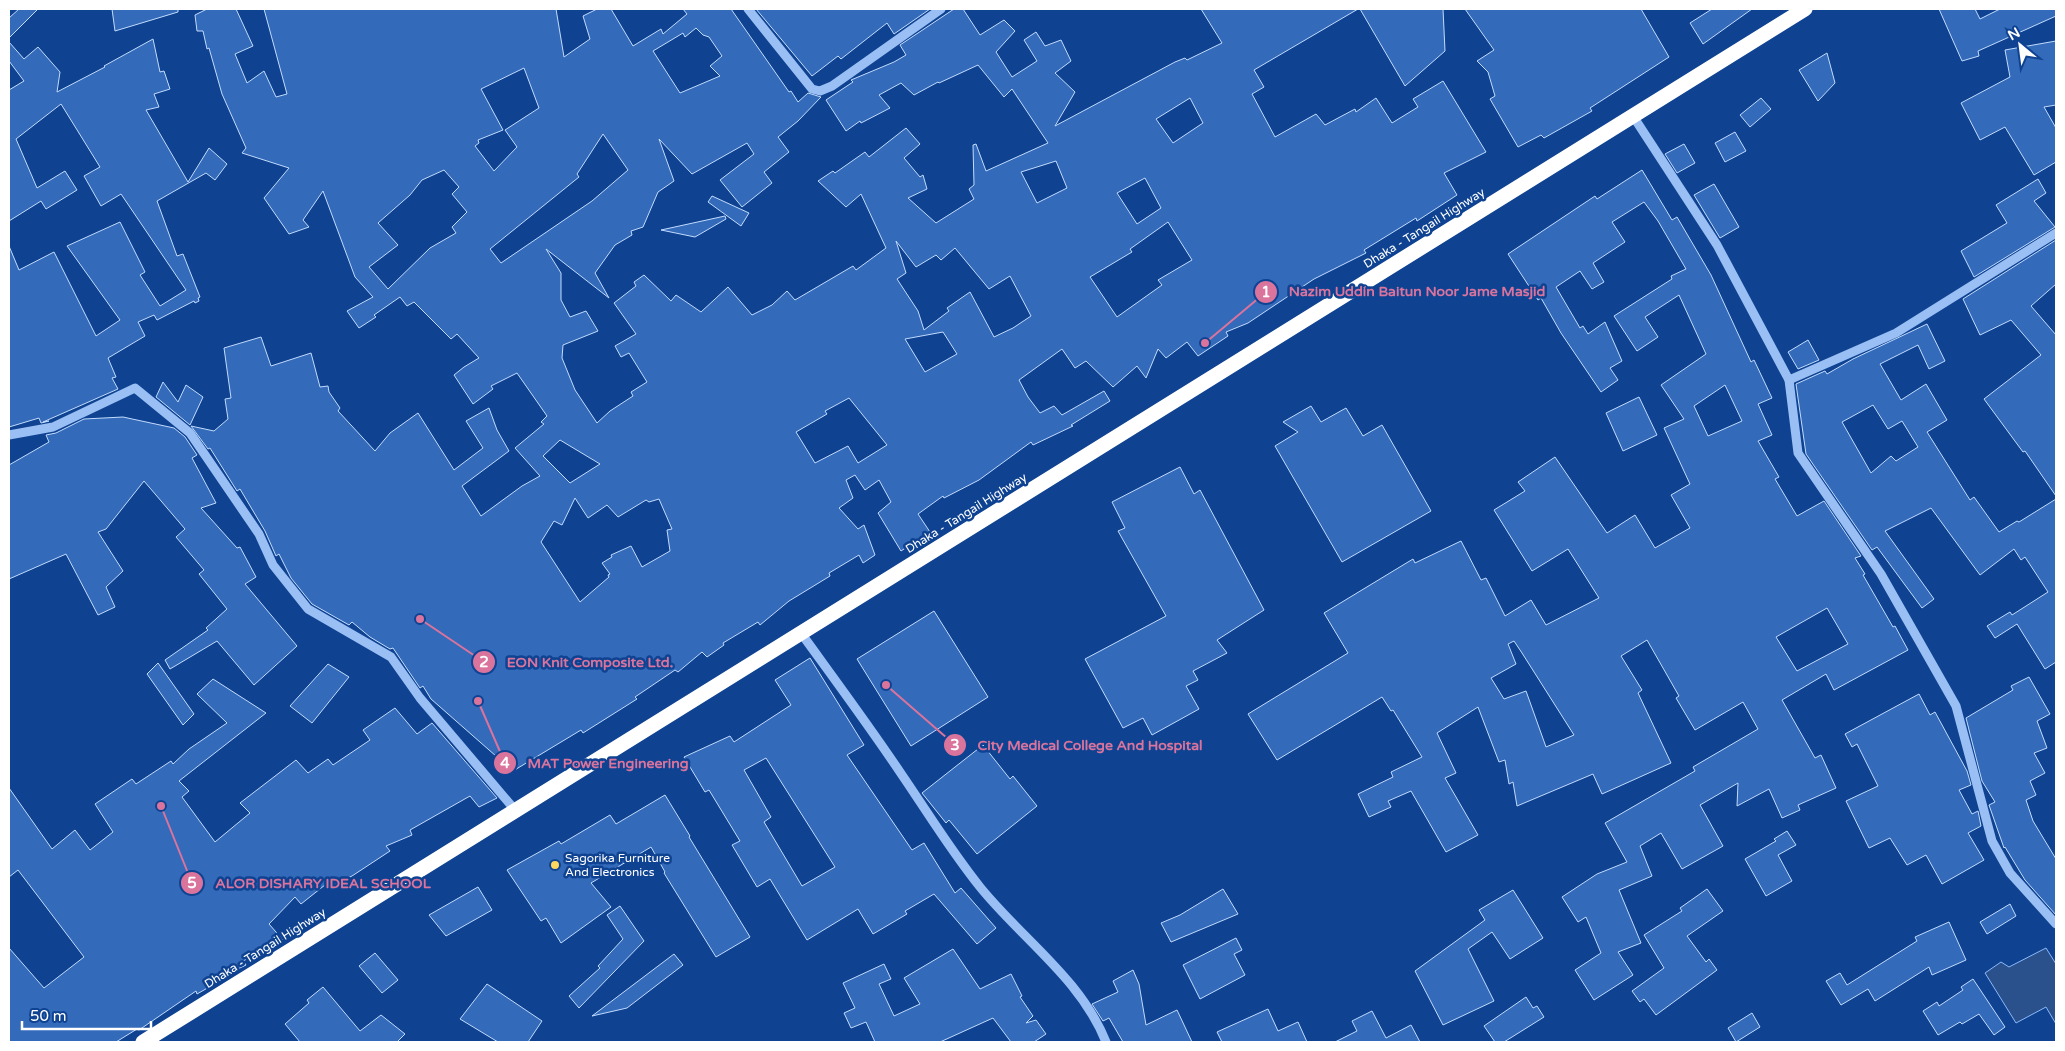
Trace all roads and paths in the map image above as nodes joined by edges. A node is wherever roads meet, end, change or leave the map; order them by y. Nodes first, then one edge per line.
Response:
1 (748, 9) edge
2 (941, 9) edge
3 (1805, 9) edge
4 (1633, 116) junction
5 (2056, 233) edge
6 (1789, 380) junction
7 (9, 435) edge
8 (801, 633) junction
9 (515, 810) junction
10 (2056, 924) edge
11 (143, 1042) edge
12 (1106, 1042) edge

1 - 2 street
3 - 4 highway, Dhaka - Tangail Highway
4 - 6 street
4 - 8 highway, Dhaka - Tangail Highway
5 - 6 street
6 - 10 street
7 - 9 street
8 - 9 highway, Dhaka - Tangail Highway
8 - 12 street
9 - 11 highway, Dhaka - Tangail Highway

